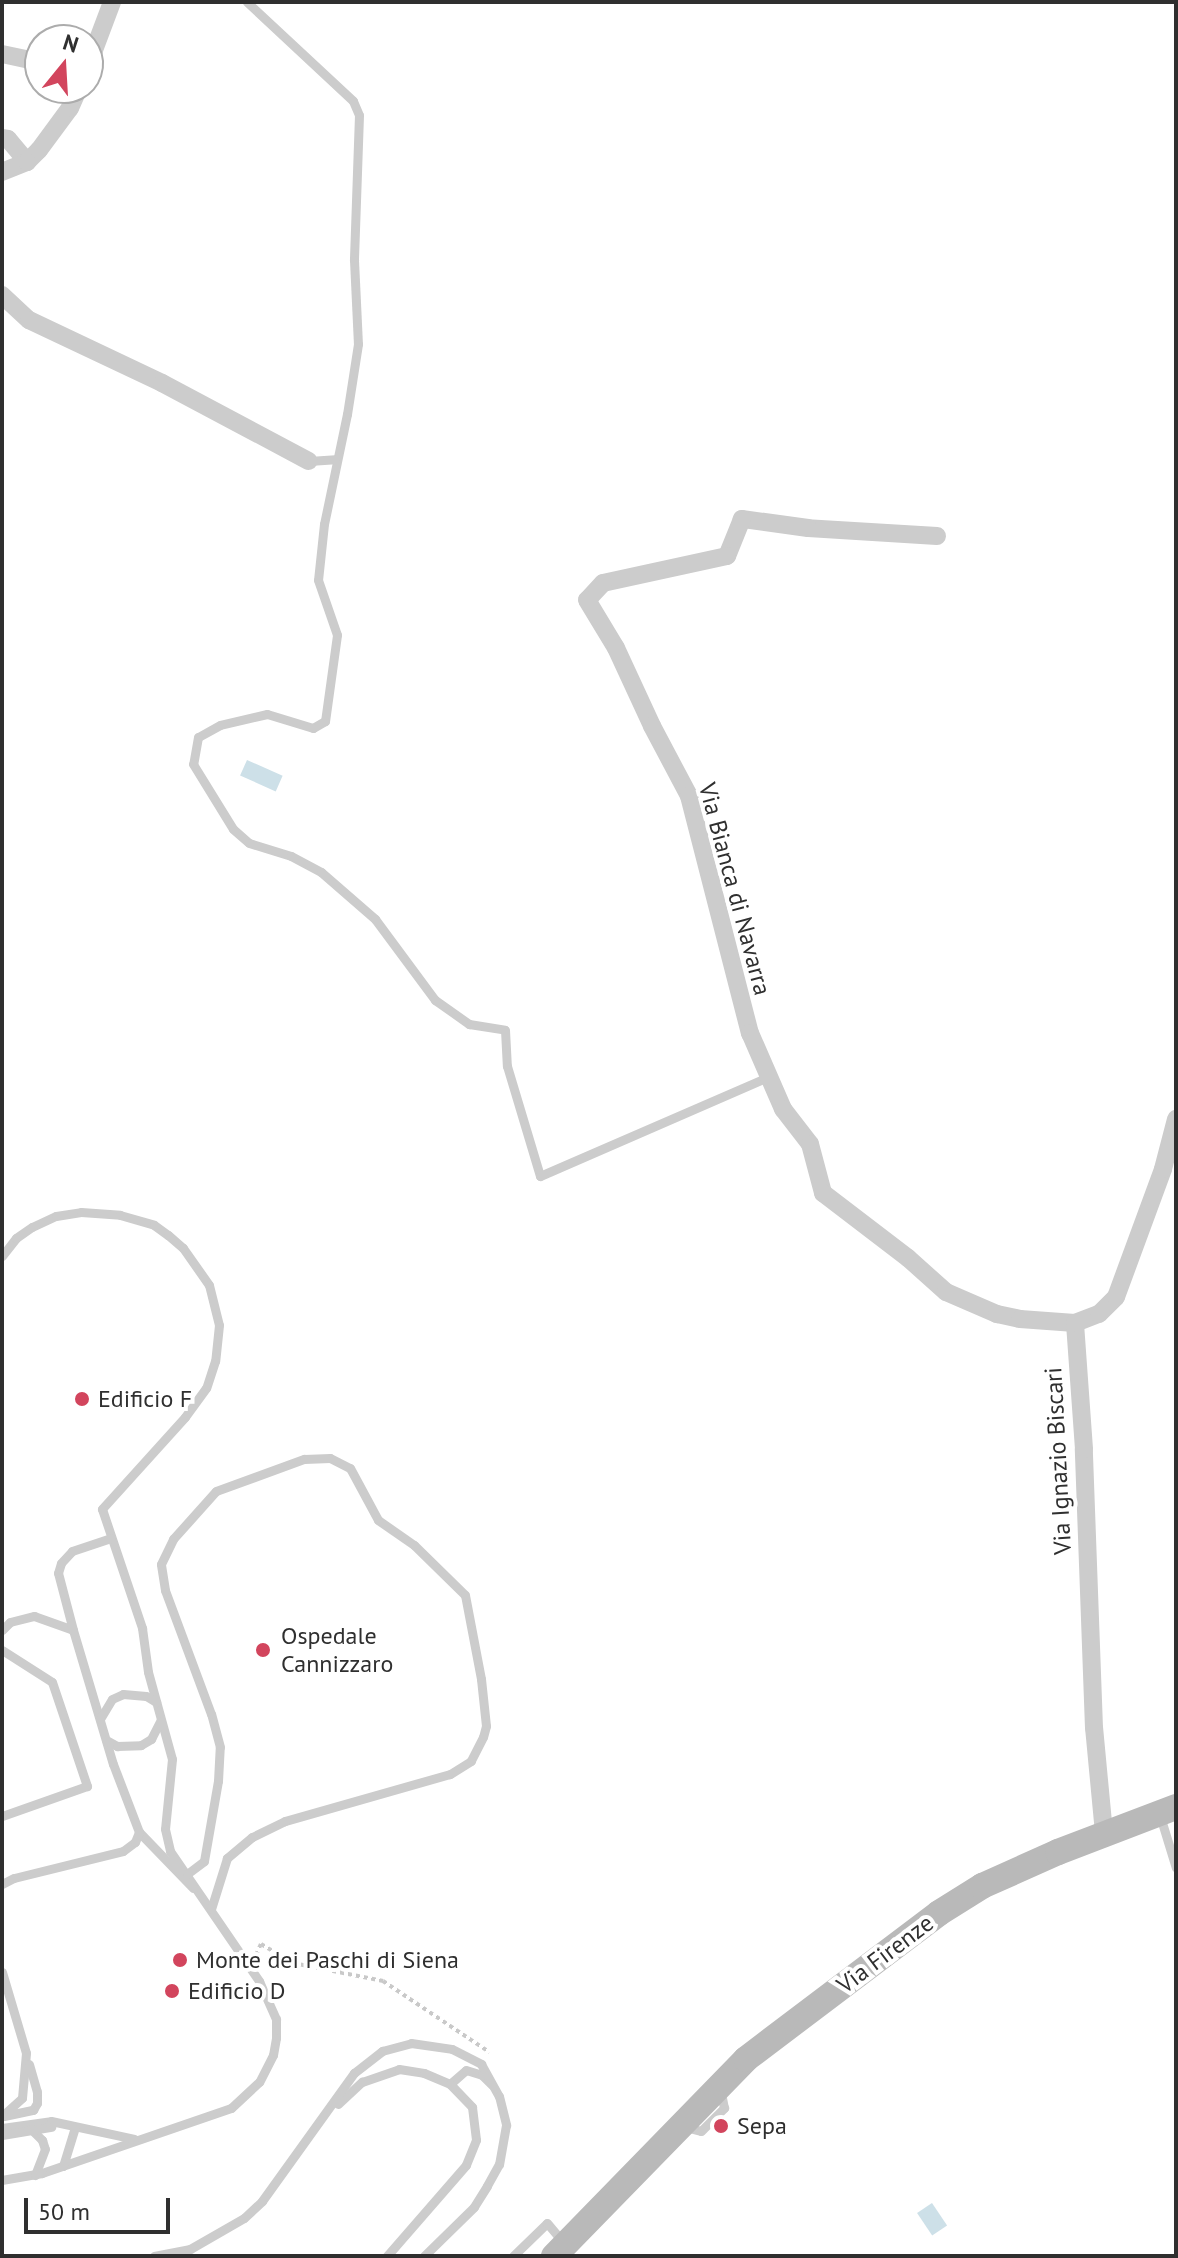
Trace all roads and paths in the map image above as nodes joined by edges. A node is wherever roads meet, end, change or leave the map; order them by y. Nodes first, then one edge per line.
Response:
1 (112, 2) edge
2 (247, 2) edge
3 (104, 24) edge
4 (2, 54) edge
5 (24, 59) edge
6 (70, 104) edge
7 (2, 138) edge
8 (27, 162) junction
9 (2, 172) edge
10 (2, 295) edge
11 (335, 459) junction
12 (309, 461) joint
13 (937, 536) dead end
14 (768, 1077) junction
15 (1176, 1119) edge
16 (2, 1256) edge
17 (1075, 1323) junction
18 (111, 1538) junction
19 (2, 1630) edge
20 (73, 1630) junction
21 (2, 1650) edge
22 (156, 1702) junction
23 (161, 1717) junction
24 (100, 1719) junction
25 (106, 1740) junction
26 (1168, 1810) edge
27 (2, 1816) edge
28 (165, 1829) junction
29 (139, 1832) junction
30 (1104, 1833) junction
31 (145, 1841) junction
32 (204, 1861) junction
33 (222, 1868) junction
34 (1176, 1868) edge
35 (187, 1874) junction
36 (2, 1884) edge
37 (203, 1898) junction
38 (211, 1909) junction
39 (250, 1969) junction
40 (2, 1972) edge
41 (26, 2053) junction
42 (481, 2064) junction
43 (450, 2084) junction
44 (495, 2087) junction
45 (327, 2114) junction
46 (2, 2116) edge
47 (73, 2127) junction
48 (2, 2128) edge
49 (31, 2129) junction
50 (2, 2135) edge
51 (138, 2139) junction
52 (63, 2166) junction
53 (35, 2175) junction
54 (2, 2177) edge
55 (559, 2250) edge
56 (154, 2256) edge
57 (387, 2256) edge
58 (424, 2256) edge
59 (513, 2256) edge

1 - 3 street
2 - 11 lane
4 - 5 street
6 - 8 street
7 - 8 street
8 - 9 street
10 - 12 street
11 - 12 lane
11 - 14 lane
13 - 14 street, Via Bianca di Navarra
14 - 17 street, Via Bianca di Navarra
15 - 17 street
16 - 18 lane
17 - 30 street, Via Ignazio Biscari
18 - 20 lane
18 - 22 lane
19 - 20 lane
20 - 24 lane
21 - 27 lane
22 - 23 lane
22 - 24 lane
23 - 25 lane
23 - 28 lane
24 - 25 lane
25 - 29 lane
26 - 30 street, Via Firenze
26 - 34 lane
28 - 31 lane
28 - 35 lane
29 - 31 lane
29 - 36 lane
30 - 55 street, Via Firenze
31 - 37 lane
32 - 33 lane
32 - 33 lane
32 - 35 lane
33 - 38 lane
35 - 37 lane
37 - 38 lane
38 - 39 lane
39 - 42 path
39 - 51 lane
40 - 41 lane
41 - 46 lane
41 - 46 lane
42 - 44 lane
42 - 45 lane
43 - 44 lane
43 - 45 lane
43 - 57 lane
44 - 58 lane
45 - 56 lane
47 - 48 lane
47 - 49 lane
47 - 51 lane
47 - 52 lane
49 - 50 lane
49 - 53 lane
51 - 52 lane
52 - 53 lane
53 - 54 lane
55 - 59 lane

